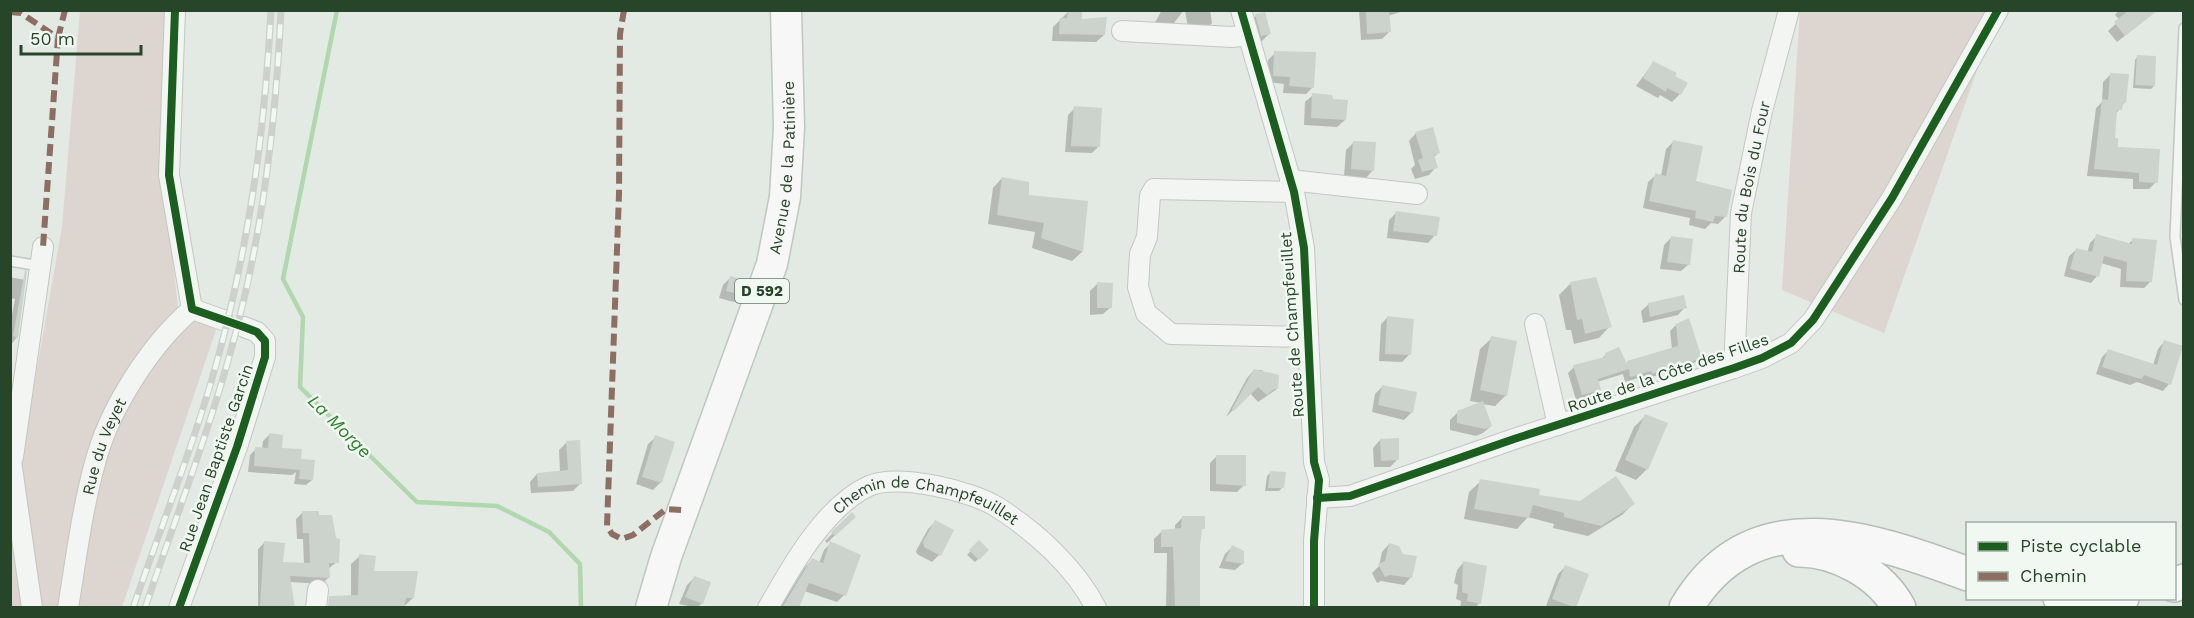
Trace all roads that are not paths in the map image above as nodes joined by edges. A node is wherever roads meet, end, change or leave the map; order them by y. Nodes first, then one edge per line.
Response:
1 (175, 10) edge
2 (786, 10) edge
3 (1241, 10) edge
4 (1789, 10) edge
5 (1998, 10) edge
6 (2184, 28) edge
7 (1122, 31) dead end
8 (1248, 35) junction
9 (1292, 186) junction
10 (1417, 194) dead end
11 (42, 256) joint
12 (10, 261) edge
13 (2184, 300) edge
14 (192, 309) junction
15 (223, 320) dead end
16 (1535, 324) dead end
17 (244, 327) dead end
18 (1308, 337) junction
19 (1734, 368) junction
20 (1558, 424) junction
21 (12, 456) edge
22 (1317, 498) junction
23 (1966, 573) edge
24 (2077, 600) edge
25 (2108, 600) edge
26 (32, 608) edge
27 (68, 608) edge
28 (179, 608) edge
29 (651, 608) edge
30 (768, 608) edge
31 (1096, 608) edge
32 (1314, 608) edge
33 (1686, 608) edge
34 (1701, 608) edge
35 (1899, 608) edge

1 - 14 street
2 - 29 main road, Avenue de la Patinière / D 592
3 - 8 street, Route de Champfeuillet
4 - 19 street, Route du Bois du Four
5 - 19 street, Route de la Côte des Filles
6 - 13 lane
7 - 8 street
8 - 9 street, Route de Champfeuillet
9 - 10 street
9 - 18 street, Route de Champfeuillet
9 - 18 street
11 - 12 lane
11 - 21 street
14 - 15 street
14 - 27 street, Rue du Veyet
16 - 20 street
17 - 28 street, Rue Jean Baptiste Garcin
18 - 22 street, Route de Champfeuillet
19 - 20 street, Route de la Côte des Filles
20 - 22 street, Route de la Côte des Filles
21 - 26 street
22 - 32 street, Route de Champfeuillet
23 - 33 highway
24 - 25 highway
30 - 31 street, Chemin de Champfeuillet
34 - 35 highway

